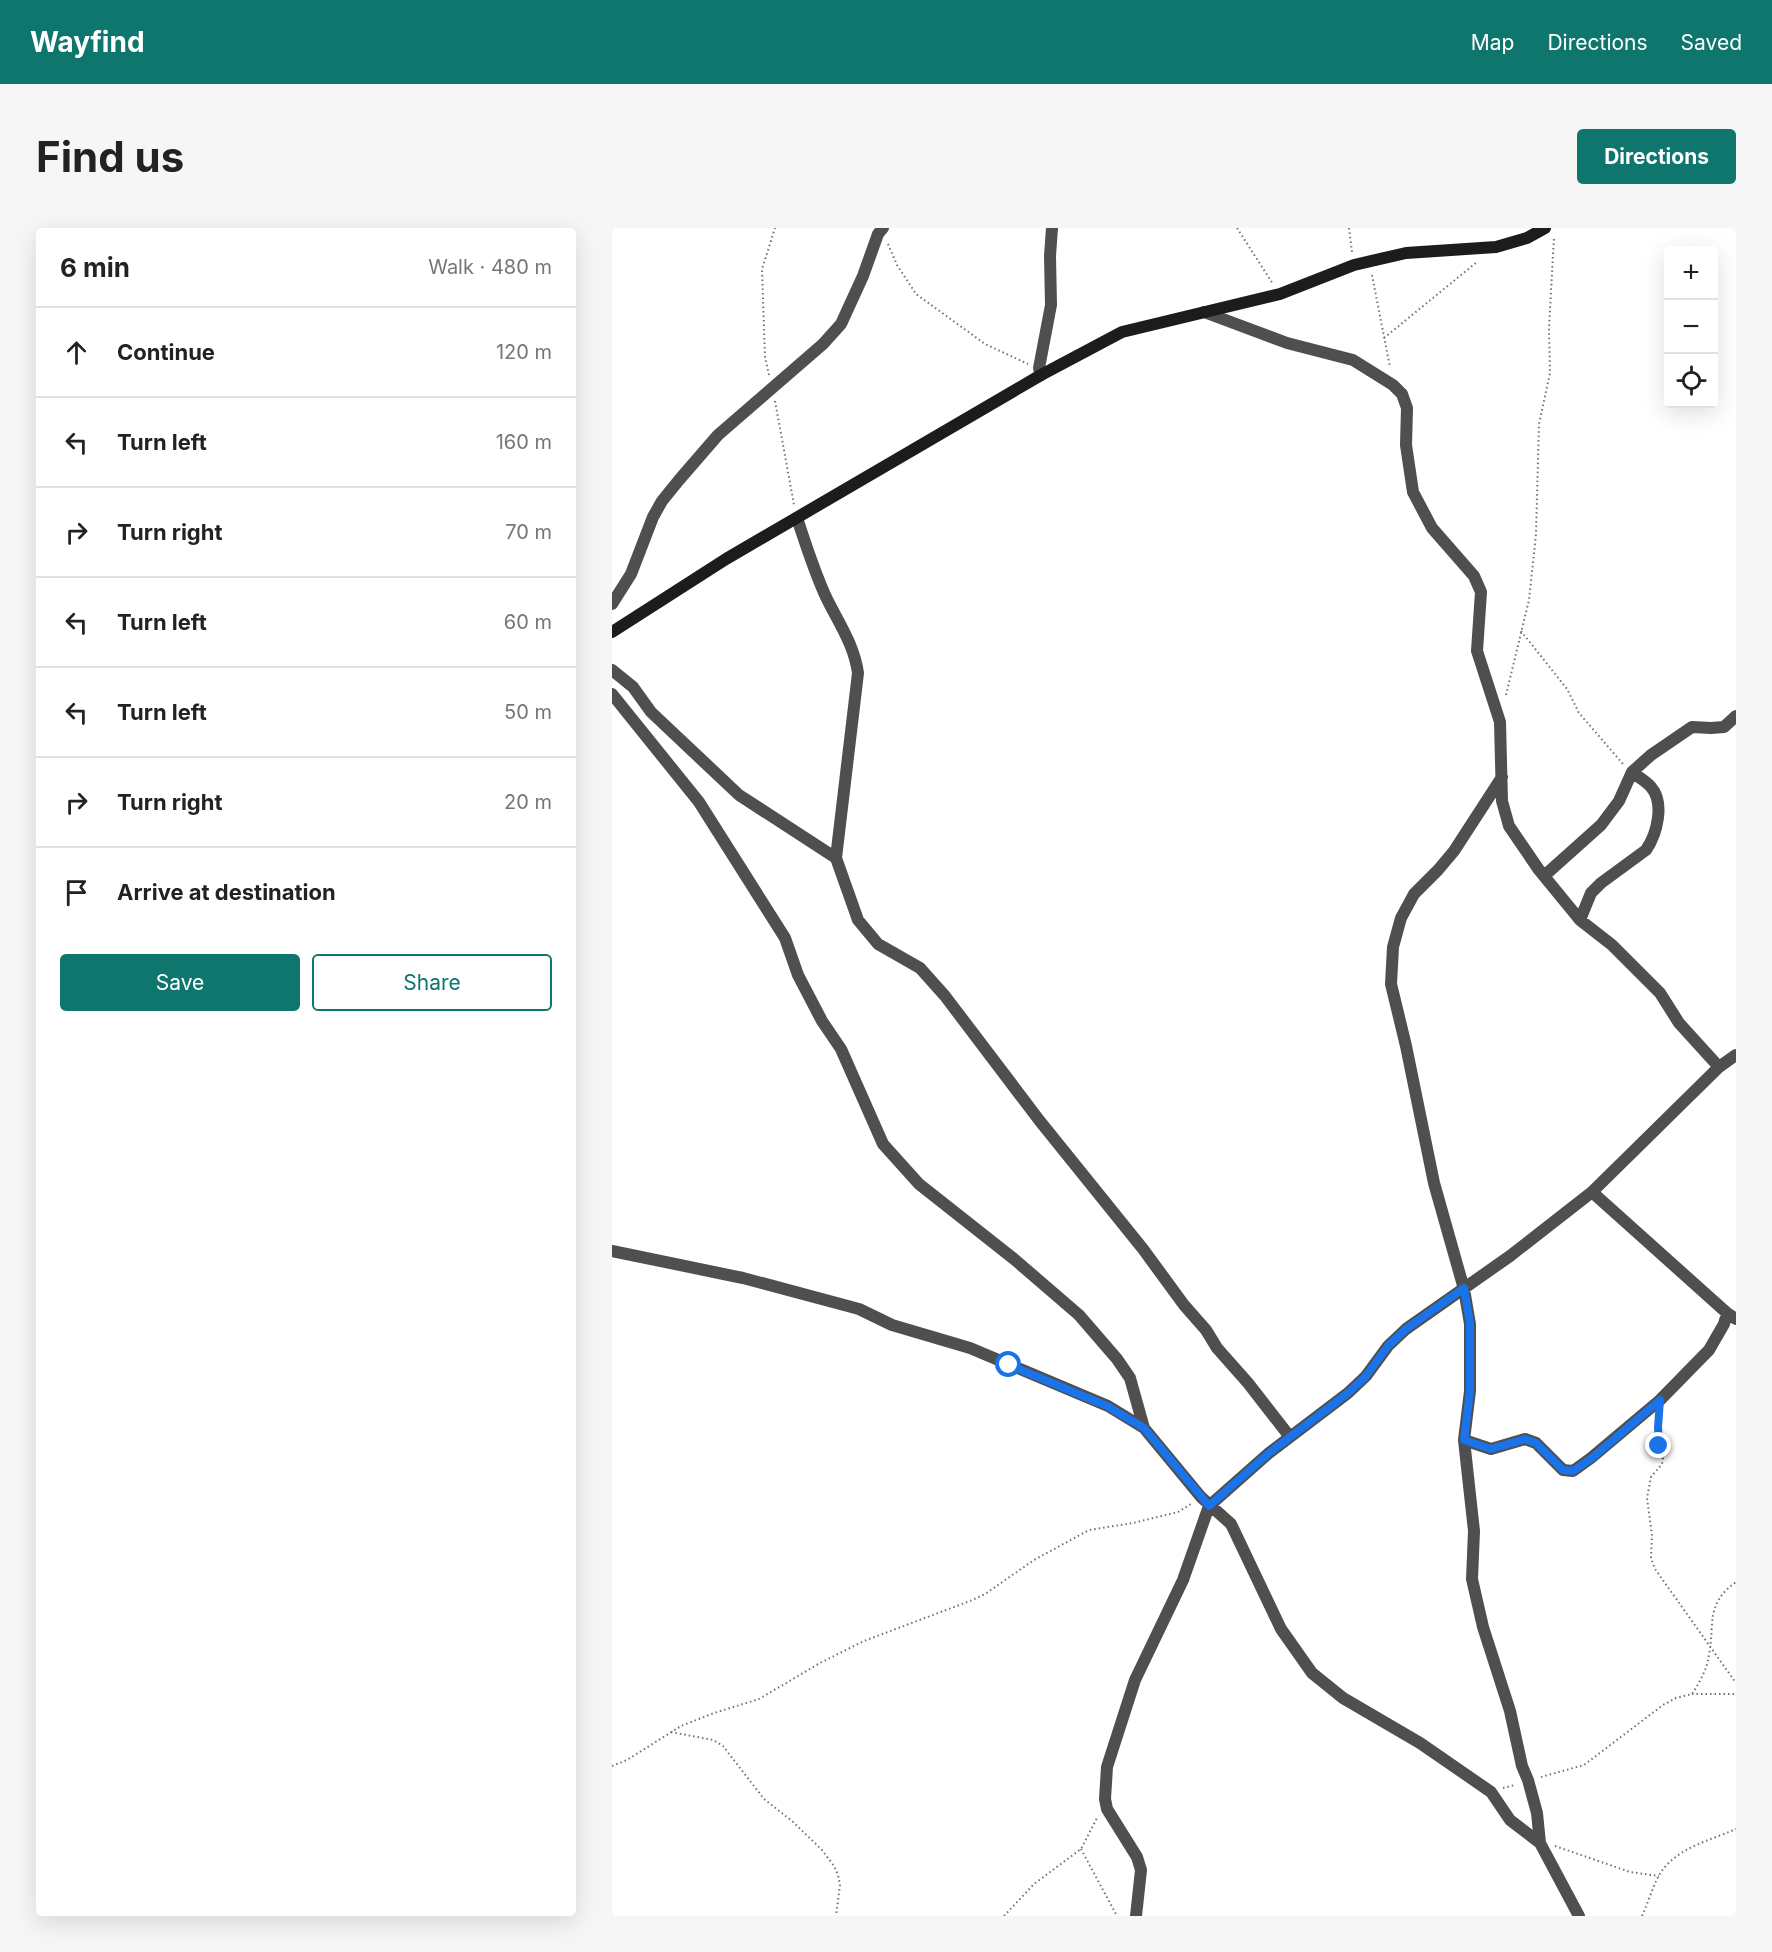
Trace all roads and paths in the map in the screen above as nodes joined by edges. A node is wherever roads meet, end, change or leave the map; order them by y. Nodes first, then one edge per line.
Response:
1 (775, 228) edge
2 (883, 228) edge
3 (1052, 228) edge
4 (1237, 228) edge
5 (1350, 228) edge
6 (1545, 228) edge
7 (1554, 228) edge
8 (1496, 247) junction
9 (1369, 262) junction
10 (1354, 265) junction
11 (1280, 294) junction
12 (1204, 312) junction
13 (1384, 338) junction
14 (1040, 371) junction
15 (1392, 374) dead end
16 (772, 389) junction
17 (797, 518) junction
18 (612, 604) edge
19 (1521, 631) junction
20 (612, 632) edge
21 (612, 670) edge
22 (612, 694) edge
23 (1505, 699) dead end
24 (1736, 716) edge
25 (1632, 772) junction
26 (1502, 777) junction
27 (836, 858) junction
28 (1544, 876) junction
29 (1580, 921) junction
30 (1736, 1055) edge
31 (1719, 1067) junction
32 (1592, 1192) junction
33 (612, 1251) edge
34 (1464, 1288) junction
35 (1732, 1316) edge
36 (1660, 1400) junction
37 (1144, 1428) junction
38 (1290, 1437) junction
39 (1464, 1440) junction
40 (1205, 1502) junction
41 (1736, 1582) edge
42 (1710, 1646) junction
43 (1736, 1683) edge
44 (1692, 1694) junction
45 (1736, 1694) edge
46 (671, 1732) junction
47 (612, 1766) edge
48 (1528, 1780) junction
49 (1491, 1792) junction
50 (1105, 1799) junction
51 (1736, 1829) edge
52 (1540, 1843) junction
53 (1080, 1849) junction
54 (1659, 1876) junction
55 (836, 1916) edge
56 (1004, 1916) edge
57 (1117, 1916) edge
58 (1136, 1916) edge
59 (1579, 1916) edge
60 (1642, 1916) edge

1 - 16 path
2 - 14 path
2 - 16 street
3 - 14 street
4 - 11 path
5 - 10 path
6 - 8 street
7 - 19 path
8 - 9 street
8 - 13 path
9 - 10 street
9 - 13 path
10 - 11 street
11 - 12 street
12 - 14 street
12 - 26 street
13 - 15 path
14 - 17 street
16 - 17 path
16 - 18 street
17 - 20 street
17 - 27 street
19 - 23 path
19 - 25 path
21 - 27 street
22 - 37 street
24 - 25 street
25 - 28 street
25 - 29 street
26 - 28 street
26 - 34 street
27 - 38 street
28 - 29 street
29 - 31 street
30 - 31 street
31 - 32 street
32 - 34 street
32 - 35 street
33 - 37 street
34 - 38 street
34 - 39 street
35 - 36 street
36 - 39 street
36 - 42 path
37 - 40 street
38 - 40 street
39 - 48 street
40 - 46 path
40 - 49 street
40 - 50 street
41 - 42 path
42 - 43 path
42 - 44 path
44 - 45 path
44 - 48 path
46 - 47 path
46 - 55 path
48 - 49 path
48 - 52 street
49 - 52 street
50 - 53 path
50 - 58 street
51 - 54 path
52 - 54 path
52 - 59 street
53 - 56 path
53 - 57 path
54 - 60 path

